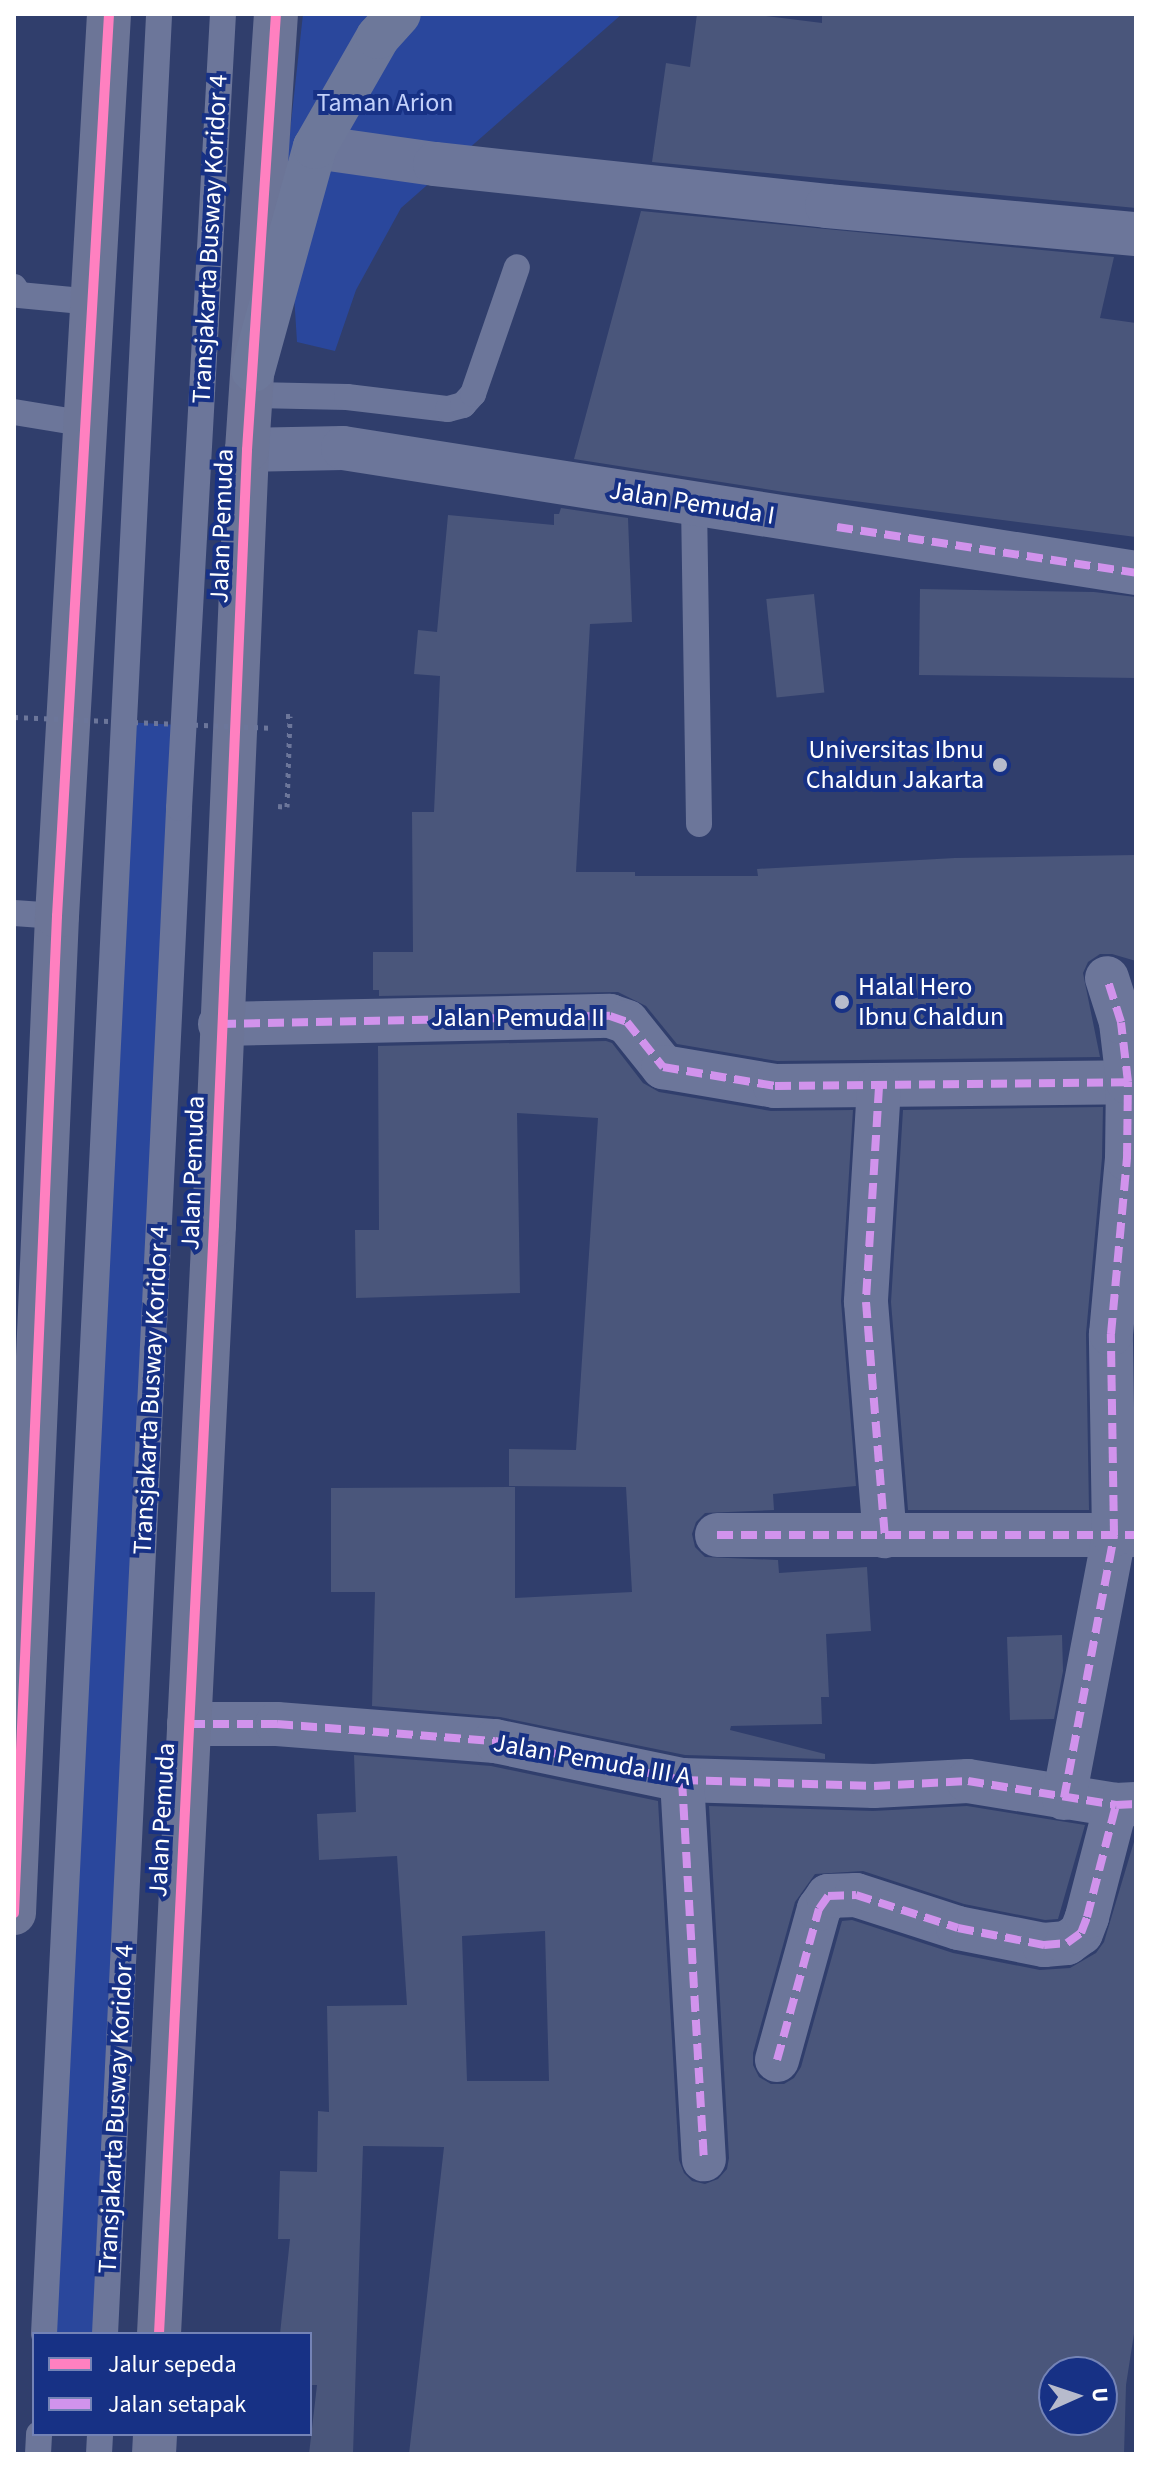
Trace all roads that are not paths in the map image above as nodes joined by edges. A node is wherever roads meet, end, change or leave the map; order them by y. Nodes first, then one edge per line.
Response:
1 (109, 14) edge
2 (159, 14) edge
3 (223, 14) edge
4 (276, 14) edge
5 (399, 14) edge
6 (315, 147) junction
7 (1136, 234) edge
8 (517, 267) dead end
9 (14, 287) edge
10 (93, 302) junction
11 (252, 382) junction
12 (14, 412) edge
13 (87, 424) junction
14 (247, 450) junction
15 (694, 504) junction
16 (1136, 573) edge
17 (699, 824) dead end
18 (14, 913) edge
19 (57, 916) junction
20 (1107, 978) dead end
21 (220, 1024) junction
22 (1128, 1082) junction
23 (879, 1087) junction
24 (1132, 1160) edge
25 (717, 1535) dead end
26 (1125, 1535) edge
27 (885, 1536) junction
28 (189, 1724) junction
29 (682, 1780) junction
30 (1064, 1798) junction
31 (1126, 1805) edge
32 (14, 1913) edge
33 (777, 2060) dead end
34 (704, 2159) dead end
35 (44, 2332) edge
36 (105, 2332) edge
37 (159, 2332) edge

1 - 10 main road
2 - 35 lane
3 - 36 lane, Transjakarta Busway Koridor 4
4 - 11 main road, Jalan Pemuda
5 - 6 highway
6 - 7 street
6 - 11 highway
8 - 11 lane
9 - 10 lane
10 - 13 main road
11 - 14 main road, Jalan Pemuda
12 - 13 lane
13 - 19 main road
14 - 15 street, Jalan Pemuda I
14 - 21 main road, Jalan Pemuda
15 - 16 street, Jalan Pemuda I
15 - 17 lane
18 - 19 lane
19 - 32 main road
20 - 22 street
21 - 23 street, Jalan Pemuda II
21 - 28 main road, Jalan Pemuda
22 - 23 street, Jalan Pemuda II
22 - 24 street
23 - 27 street
24 - 26 street
25 - 27 street
26 - 27 street
26 - 30 street
28 - 29 street, Jalan Pemuda III A
28 - 37 main road, Jalan Pemuda
29 - 30 street, Jalan Pemuda III A
29 - 34 street
30 - 31 street, Jalan Pemuda III A
31 - 33 street

